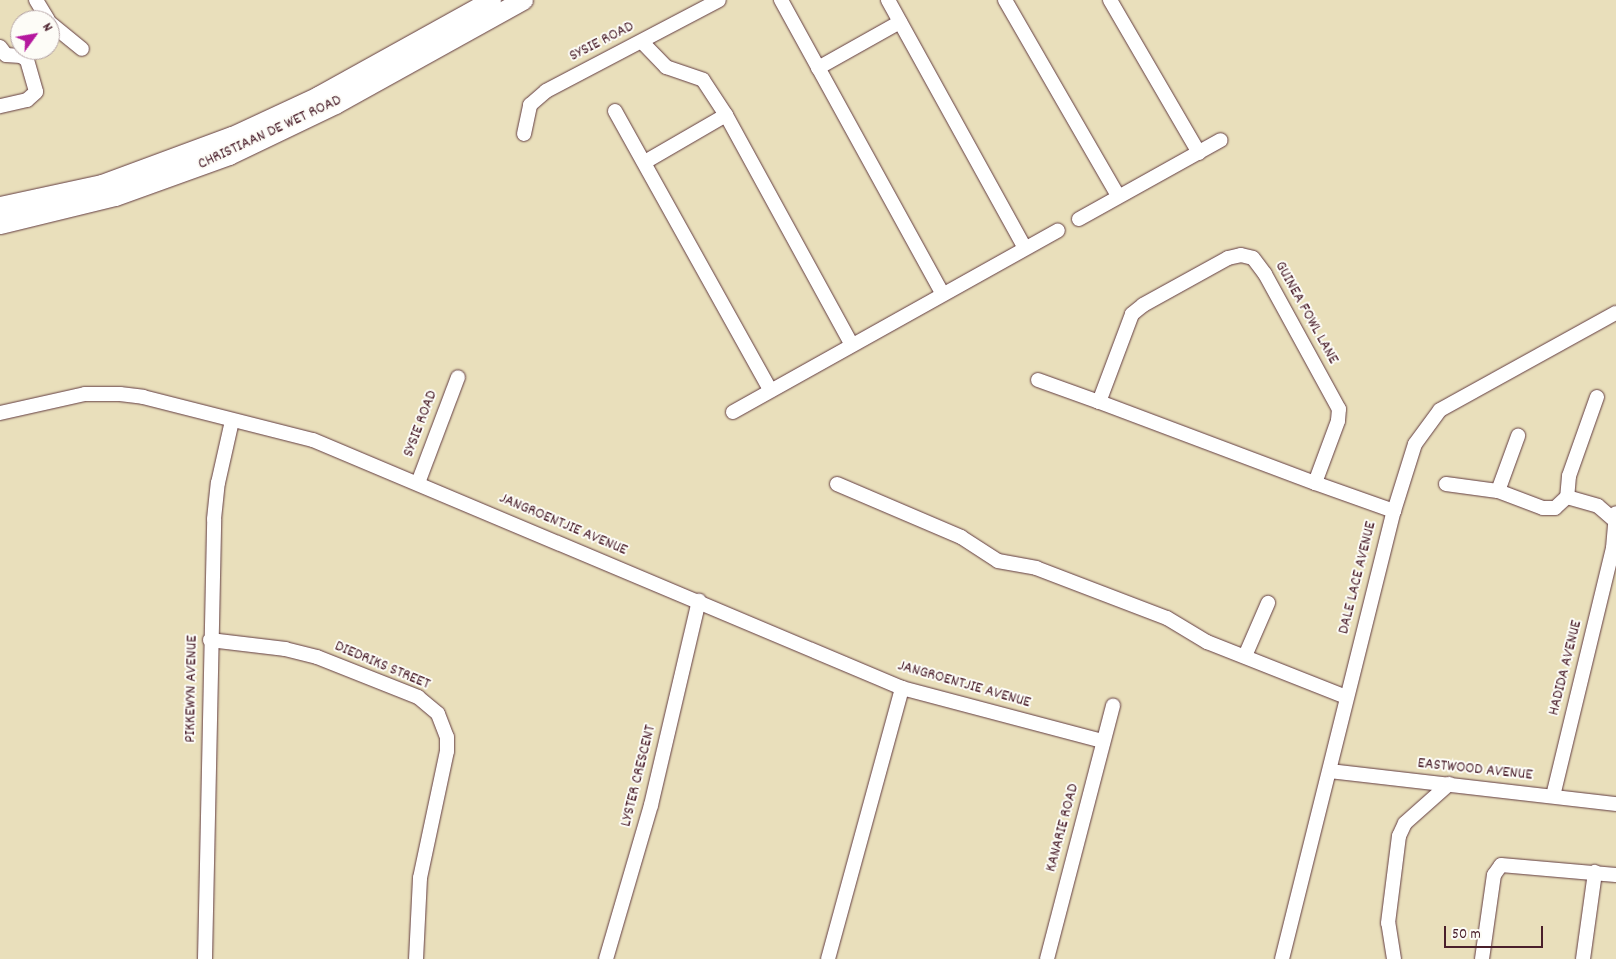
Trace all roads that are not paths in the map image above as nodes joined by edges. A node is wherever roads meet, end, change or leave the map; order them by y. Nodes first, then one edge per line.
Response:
1 (491, 0) edge
2 (524, 0) edge
3 (719, 0) edge
4 (781, 0) edge
5 (888, 0) edge
6 (1005, 0) edge
7 (1110, 0) edge
8 (900, 22) junction
9 (60, 30) edge
10 (642, 42) junction
11 (0, 47) edge
12 (82, 49) dead end
13 (818, 68) junction
14 (0, 106) edge
15 (615, 111) dead end
16 (726, 115) junction
17 (524, 134) dead end
18 (1221, 140) dead end
19 (1199, 153) junction
20 (645, 162) junction
21 (1118, 196) junction
22 (0, 206) edge
23 (1079, 219) dead end
24 (0, 224) edge
25 (1058, 230) dead end
26 (1024, 248) junction
27 (942, 293) junction
28 (1616, 314) edge
29 (852, 345) junction
30 (458, 377) dead end
31 (1038, 380) dead end
32 (770, 390) junction
33 (1597, 397) dead end
34 (1099, 402) junction
35 (733, 412) dead end
36 (0, 413) edge
37 (232, 420) junction
38 (1518, 436) dead end
39 (418, 483) junction
40 (1315, 483) junction
41 (837, 484) dead end
42 (1446, 484) dead end
43 (1498, 491) junction
44 (1567, 497) junction
45 (1394, 511) junction
46 (1615, 517) edge
47 (699, 601) junction
48 (1268, 602) dead end
49 (210, 640) junction
50 (1245, 656) junction
51 (902, 688) junction
52 (1346, 697) junction
53 (1113, 706) dead end
54 (1103, 741) junction
55 (1330, 771) junction
56 (1450, 784) junction
57 (1553, 796) junction
58 (1616, 804) edge
59 (1595, 872) junction
60 (1616, 875) edge
61 (205, 959) edge
62 (416, 959) edge
63 (606, 959) edge
64 (828, 959) edge
65 (1047, 959) edge
66 (1282, 959) edge
67 (1394, 959) edge
68 (1482, 959) edge
69 (1583, 959) edge

1 - 22 main road, CHRISTIAAN DE WET ROAD
2 - 24 main road, CHRISTIAAN DE WET ROAD
3 - 10 street, SYSIE ROAD
4 - 13 street
5 - 8 street
6 - 21 street
7 - 19 street
8 - 13 street
8 - 26 street
9 - 12 street
10 - 16 street
10 - 17 street, SYSIE ROAD
11 - 14 street
13 - 27 street
15 - 20 street
16 - 20 street
16 - 29 street
18 - 19 street
19 - 21 street
20 - 32 street
21 - 23 street
25 - 26 street
26 - 27 street
27 - 29 street
28 - 45 street, DALE LACE AVENUE
29 - 32 street
30 - 39 street, SYSIE ROAD
31 - 34 street
32 - 35 street
33 - 44 street
34 - 40 street
34 - 40 street, GUINEA FOWL LANE
36 - 37 street, JANGROENTJIE AVENUE
37 - 39 street, JANGROENTJIE AVENUE
37 - 49 street, PIKKEWYN AVENUE
38 - 43 street
39 - 47 street, JANGROENTJIE AVENUE
40 - 45 street
41 - 50 street
42 - 43 street
43 - 44 street
44 - 46 street
45 - 52 street, DALE LACE AVENUE
46 - 57 street, HADIDA AVENUE
47 - 51 street, JANGROENTJIE AVENUE
47 - 63 street, LYSTER CRESCENT
48 - 50 street
49 - 61 street, PIKKEWYN AVENUE
49 - 62 street, DIEDRIKS STREET
50 - 52 street
51 - 54 street, JANGROENTJIE AVENUE
51 - 64 street
52 - 55 street, DALE LACE AVENUE
53 - 54 street, KANARIE ROAD
54 - 65 street, KANARIE ROAD
55 - 56 street, EASTWOOD AVENUE
55 - 66 street, DALE LACE AVENUE
56 - 57 street, EASTWOOD AVENUE
56 - 67 street
57 - 58 street, EASTWOOD AVENUE
59 - 60 street
59 - 68 street
59 - 69 street

